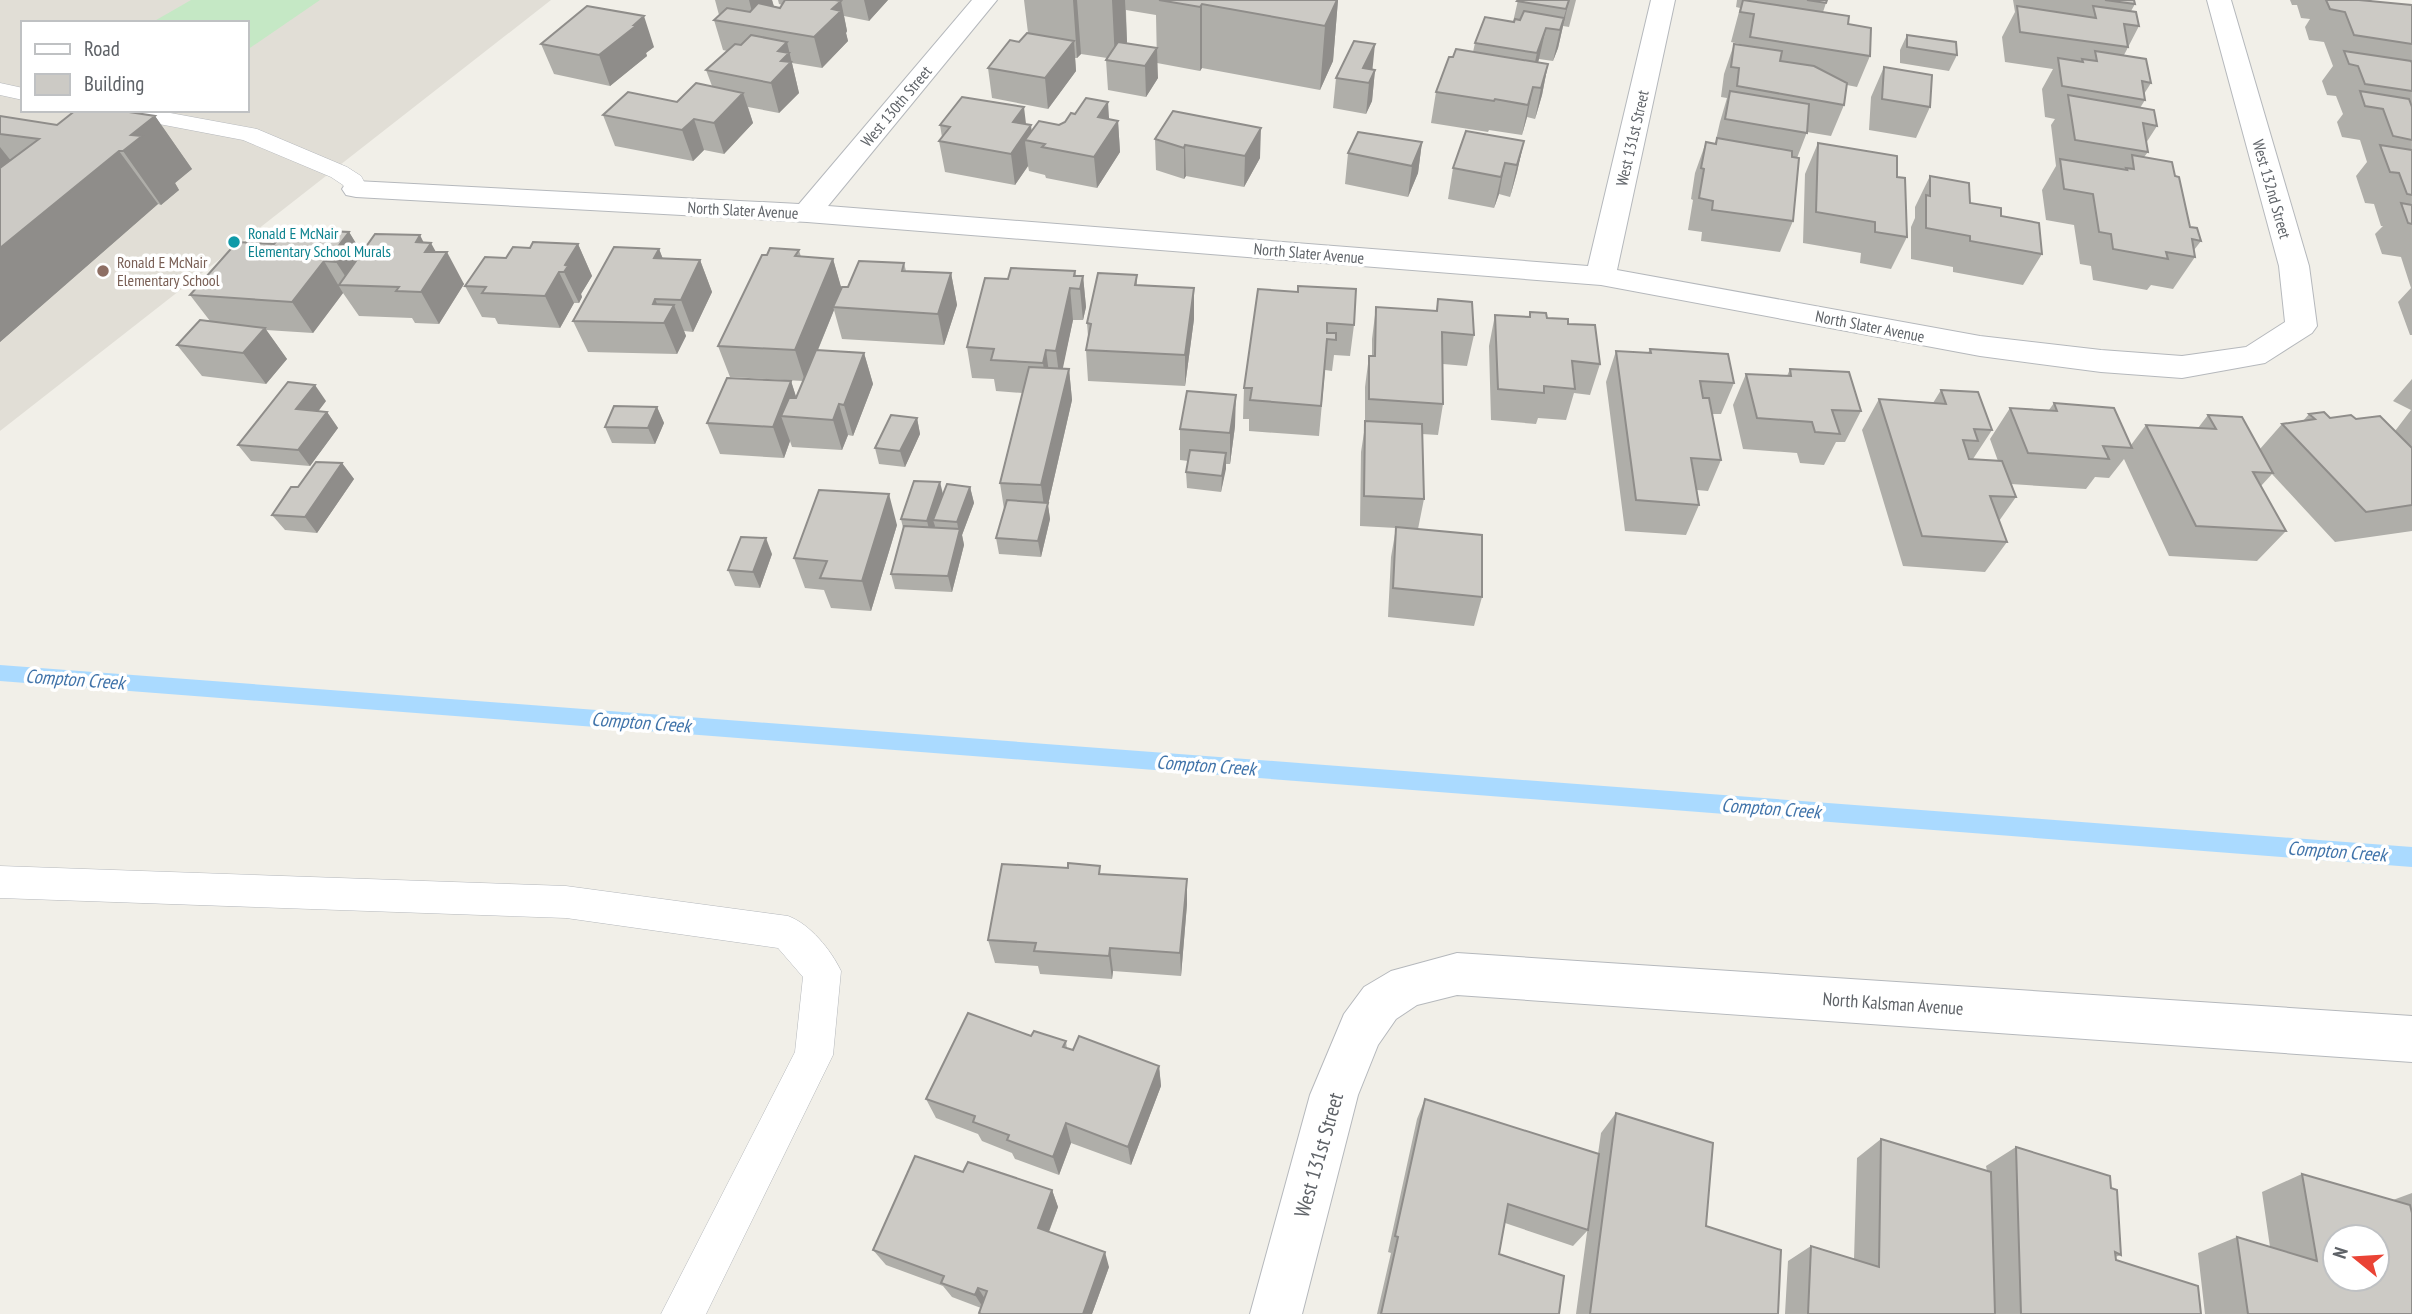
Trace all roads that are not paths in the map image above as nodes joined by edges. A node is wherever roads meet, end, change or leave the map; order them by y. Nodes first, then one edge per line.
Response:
1 (985, 0) edge
2 (1662, 0) edge
3 (2219, 0) edge
4 (0, 89) edge
5 (21, 93) edge
6 (128, 112) edge
7 (356, 189) joint
8 (807, 213) junction
9 (1601, 276) junction
10 (2254, 356) joint
11 (0, 882) edge
12 (1380, 1003) joint
13 (2412, 1039) edge
14 (683, 1314) edge
15 (1276, 1314) edge

1 - 8 street, West 130th Street
2 - 9 street, West 131st Street
3 - 10 street, West 132nd Street
4 - 5 lane
6 - 7 lane
7 - 8 street, North Slater Avenue
8 - 9 street, North Slater Avenue
9 - 10 street, North Slater Avenue
11 - 14 lane
12 - 13 street, North Kalsman Avenue
12 - 15 street, West 131st Street

